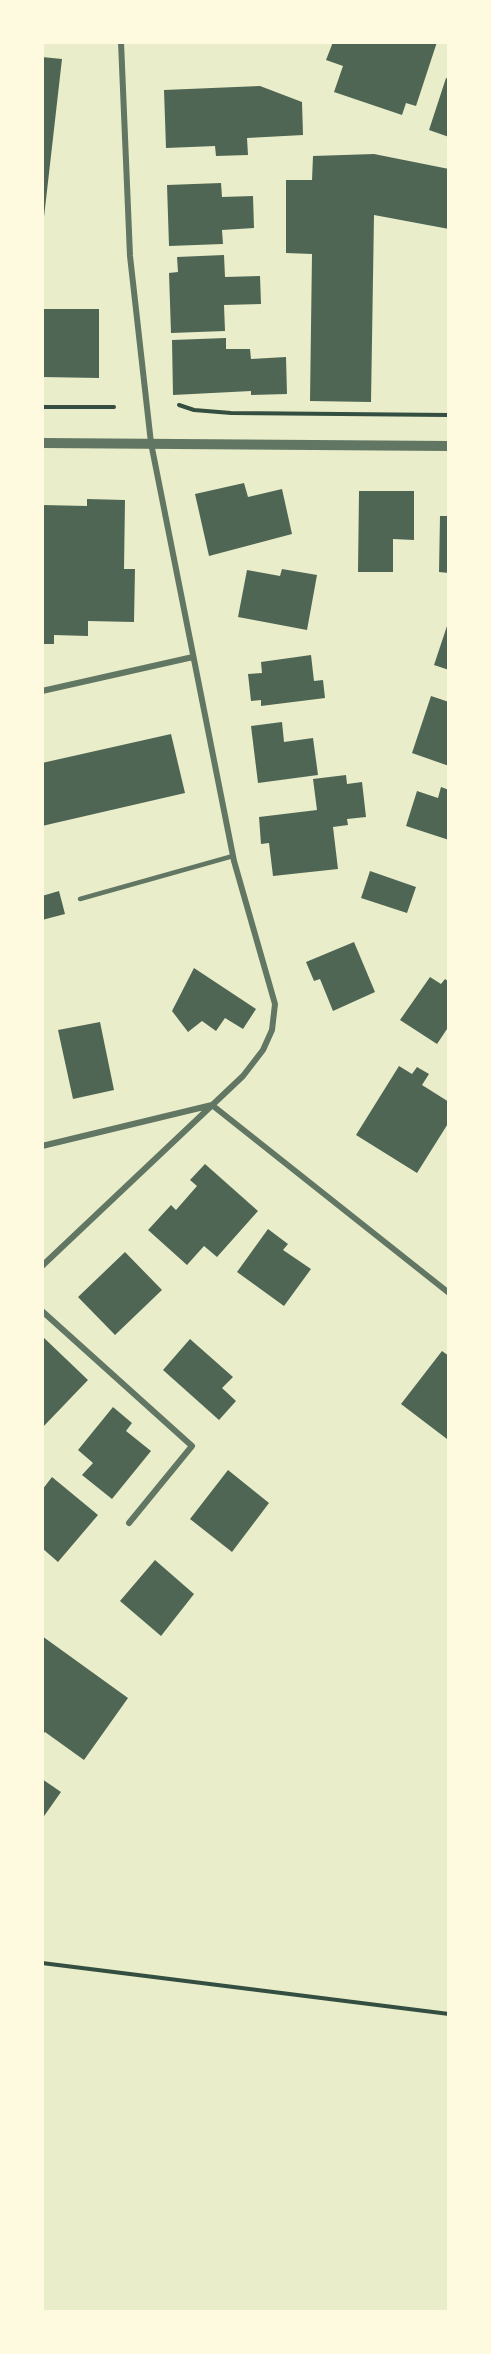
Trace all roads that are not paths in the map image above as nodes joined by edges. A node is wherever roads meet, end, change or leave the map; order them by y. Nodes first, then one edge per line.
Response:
1 (121, 42) edge
2 (42, 443) edge
3 (151, 443) junction
4 (449, 446) edge
5 (193, 657) junction
6 (42, 691) edge
7 (233, 856) junction
8 (80, 899) dead end
9 (213, 1105) junction
10 (42, 1146) edge
11 (42, 1266) edge
12 (449, 1293) edge
13 (42, 1311) edge
14 (129, 1523) dead end

1 - 3 street
2 - 3 street
3 - 4 street
3 - 5 street
5 - 6 street
5 - 7 street
7 - 8 lane
7 - 9 street
9 - 10 street
9 - 11 street
9 - 12 street
13 - 14 street

